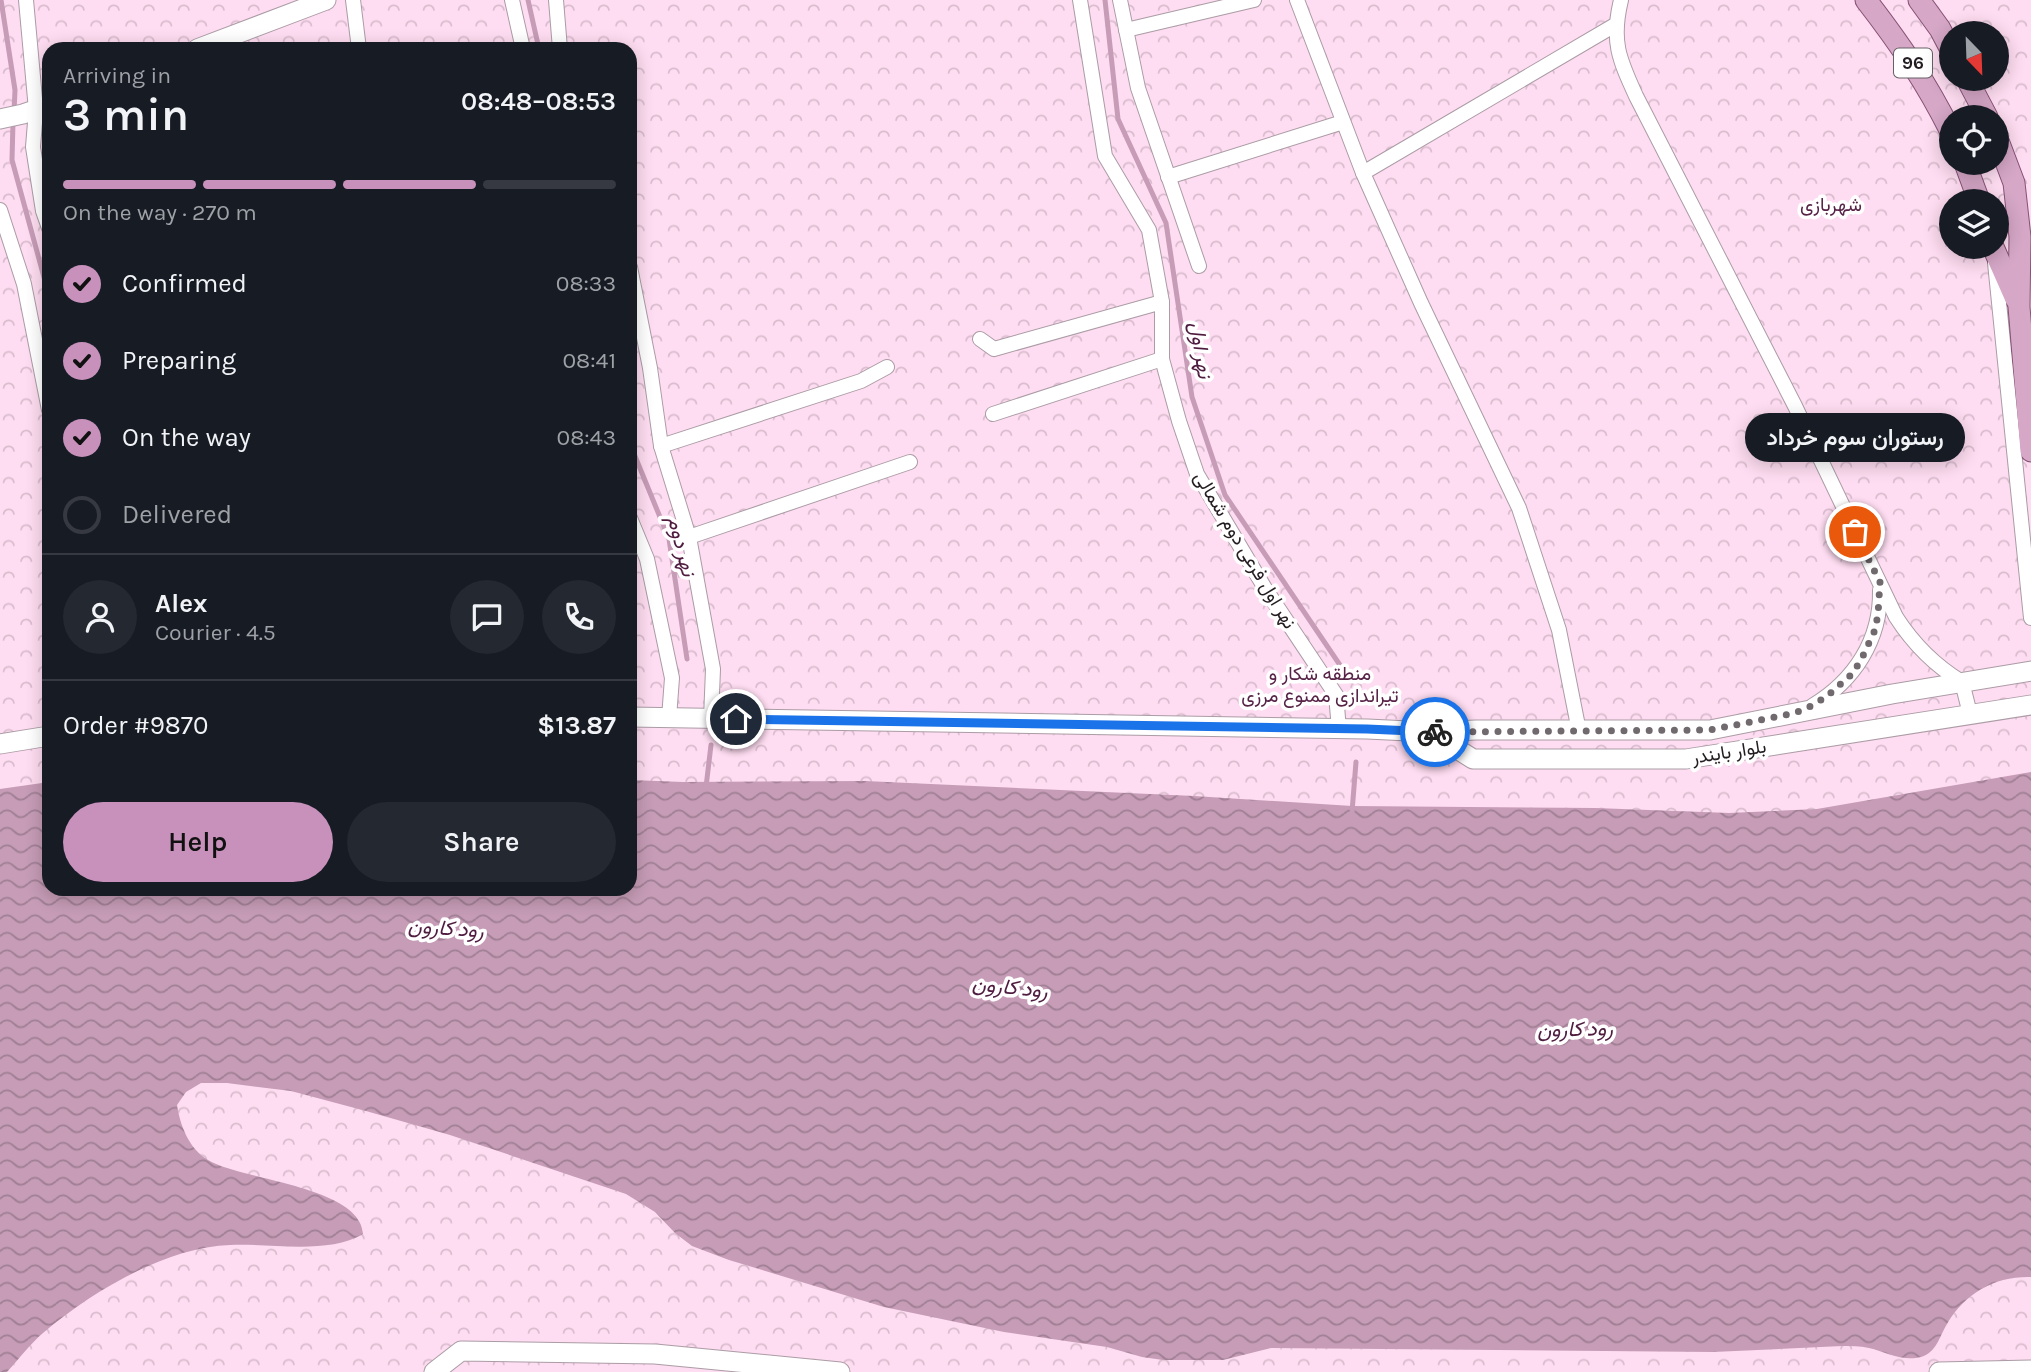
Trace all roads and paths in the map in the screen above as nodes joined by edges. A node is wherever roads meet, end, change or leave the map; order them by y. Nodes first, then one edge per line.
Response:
1 (26, 0) edge
2 (326, 0) edge
3 (353, 0) edge
4 (512, 0) edge
5 (556, 0) edge
6 (1080, 0) edge
7 (1120, 0) edge
8 (1254, 0) edge
9 (1297, 0) edge
10 (1621, 0) edge
11 (1866, 0) edge
12 (1919, 0) edge
13 (1615, 25) junction
14 (1939, 28) edge
15 (1126, 30) junction
16 (215, 42) edge
17 (358, 42) edge
18 (521, 42) edge
19 (559, 42) edge
20 (1939, 107) edge
21 (36, 110) edge
22 (2, 119) edge
23 (1343, 122) junction
24 (2009, 170) edge
25 (1363, 173) junction
26 (1168, 177) junction
27 (2014, 183) junction
28 (42, 205) edge
29 (0, 210) edge
30 (2031, 235) edge
31 (1994, 259) edge
32 (1998, 259) edge
33 (1199, 266) dead end
34 (637, 302) edge
35 (1162, 302) junction
36 (2019, 307) junction
37 (980, 339) dead end
38 (1162, 359) junction
39 (887, 367) dead end
40 (42, 375) edge
41 (993, 414) dead end
42 (660, 446) junction
43 (2031, 451) edge
44 (910, 461) dead end
45 (637, 535) edge
46 (689, 537) junction
47 (1880, 582) junction
48 (2031, 618) edge
49 (2031, 670) edge
50 (1962, 682) junction
51 (2031, 705) edge
52 (1795, 713) junction
53 (1970, 714) junction
54 (637, 717) edge
55 (669, 718) junction
56 (711, 719) junction
57 (1339, 729) junction
58 (1579, 731) junction
59 (1430, 732) junction
60 (42, 737) edge
61 (0, 744) edge
62 (2031, 1370) edge
63 (434, 1372) edge
64 (840, 1372) edge
65 (1940, 1372) edge

1 - 21 street
2 - 16 street
3 - 17 street
4 - 18 street
5 - 19 street
6 - 35 street, نهر اول فرعی دوم شمالی
7 - 15 street
8 - 15 street
9 - 23 street
10 - 13 street
11 - 20 main road, 96
12 - 14 main road, 96
13 - 25 street
13 - 47 street
15 - 26 street
21 - 22 street
21 - 28 street
23 - 25 street
23 - 26 street
24 - 27 main road
25 - 58 street
26 - 33 street
27 - 30 street
27 - 36 main road
29 - 40 street
31 - 48 street
32 - 36 main road
34 - 42 street
35 - 37 street
35 - 38 street, نهر اول فرعی دوم شمالی
36 - 43 main road
38 - 41 street
38 - 57 street, نهر اول فرعی دوم شمالی
39 - 42 street
42 - 46 street
44 - 46 street
45 - 55 street
46 - 56 street
47 - 50 street
47 - 52 street
49 - 50 street, بلوار بایندر
50 - 52 street, بلوار بایندر
50 - 53 street
51 - 53 street, بلوار بایندر
52 - 58 street, بلوار بایندر
53 - 59 street, بلوار بایندر
54 - 55 street, بلوار بایندر
55 - 56 street, بلوار بایندر
56 - 57 street, بلوار بایندر
57 - 59 street, بلوار بایندر
58 - 59 street, بلوار بایندر
60 - 61 street
62 - 65 street
63 - 64 street

